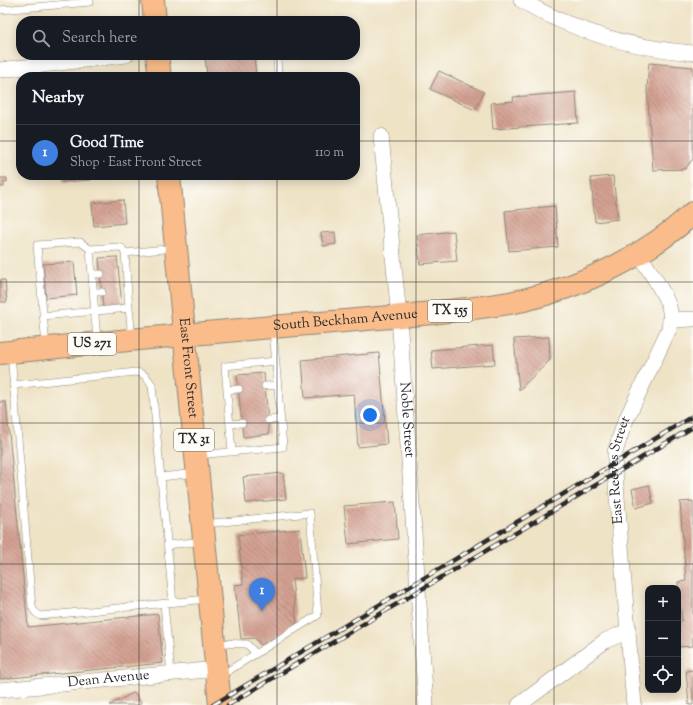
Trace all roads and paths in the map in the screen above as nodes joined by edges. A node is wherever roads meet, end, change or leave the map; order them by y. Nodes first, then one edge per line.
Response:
1 (90, 0) edge
2 (153, 0) edge
3 (521, 0) edge
4 (58, 2) edge
5 (0, 10) edge
6 (155, 16) edge
7 (693, 54) edge
8 (84, 60) edge
9 (158, 60) edge
10 (277, 60) edge
11 (0, 70) edge
12 (160, 72) edge
13 (278, 72) edge
14 (382, 136) dead end
15 (169, 180) edge
16 (693, 213) edge
17 (90, 248) junction
18 (175, 248) junction
19 (125, 253) junction
20 (638, 253) junction
21 (92, 274) junction
22 (100, 274) dead end
23 (93, 292) junction
24 (102, 292) dead end
25 (129, 308) junction
26 (95, 312) junction
27 (43, 316) junction
28 (399, 316) junction
29 (693, 319) edge
30 (670, 320) junction
31 (273, 327) junction
32 (184, 335) junction
33 (133, 340) junction
34 (97, 343) junction
35 (46, 348) junction
36 (5, 352) edge
37 (276, 361) junction
38 (13, 385) junction
39 (278, 385) junction
40 (265, 386) dead end
41 (239, 389) dead end
42 (227, 390) junction
43 (281, 419) junction
44 (268, 420) dead end
45 (242, 423) dead end
46 (230, 424) junction
47 (232, 452) junction
48 (196, 464) junction
49 (161, 477) junction
50 (203, 533) junction
51 (167, 545) junction
52 (210, 599) junction
53 (173, 603) junction
54 (164, 604) junction
55 (628, 631) junction
56 (214, 643) junction
57 (256, 654) junction
58 (171, 673) junction
59 (217, 673) junction
60 (0, 690) edge
61 (220, 705) edge
62 (426, 705) edge
63 (519, 705) edge
64 (634, 705) edge

1 - 4 lane
2 - 6 main road
3 - 7 street
4 - 5 lane
8 - 11 street
9 - 12 main road
10 - 13 lane
14 - 28 street, Noble Street
15 - 18 main road, East Front Street / TX 31
16 - 20 main road, South Beckham Avenue / TX 155
17 - 19 lane
17 - 21 lane
17 - 27 lane
18 - 19 lane
18 - 32 main road, East Front Street / TX 31
19 - 25 lane
20 - 28 main road, South Beckham Avenue / TX 155
20 - 30 street
21 - 22 lane
21 - 23 lane
23 - 24 lane
23 - 26 lane
25 - 26 lane
25 - 33 lane
26 - 27 lane
26 - 34 lane
27 - 35 lane
28 - 31 main road, South Beckham Avenue / TX 155
28 - 62 street, Noble Street
29 - 30 street
30 - 55 street, East Reeves Street
31 - 32 main road, South Beckham Avenue / TX 155
31 - 37 lane
32 - 33 main road, South Beckham Avenue / US 271
32 - 48 main road, East Front Street / TX 31
33 - 34 main road, South Beckham Avenue / US 271
34 - 35 main road, South Beckham Avenue / US 271
35 - 36 main road, South Beckham Avenue / US 271
36 - 38 lane
37 - 39 lane
37 - 42 lane
38 - 49 lane
38 - 54 lane
39 - 40 lane
39 - 43 lane
41 - 42 lane
42 - 46 lane
43 - 44 lane
43 - 47 lane
45 - 46 lane
46 - 47 lane
47 - 48 lane
48 - 49 lane
48 - 50 main road, East Front Street / TX 31
49 - 51 lane
50 - 51 lane
50 - 52 main road, East Front Street / TX 31
50 - 57 lane
51 - 53 lane
52 - 53 lane
52 - 56 main road, East Front Street / TX 31
53 - 54 lane
54 - 58 lane
55 - 63 street
55 - 64 street, East Reeves Street
56 - 57 lane
56 - 59 main road, East Front Street / TX 31
57 - 59 lane
58 - 59 street, Dean Avenue
58 - 60 street, Dean Avenue
59 - 61 main road, East Front Street / TX 31

